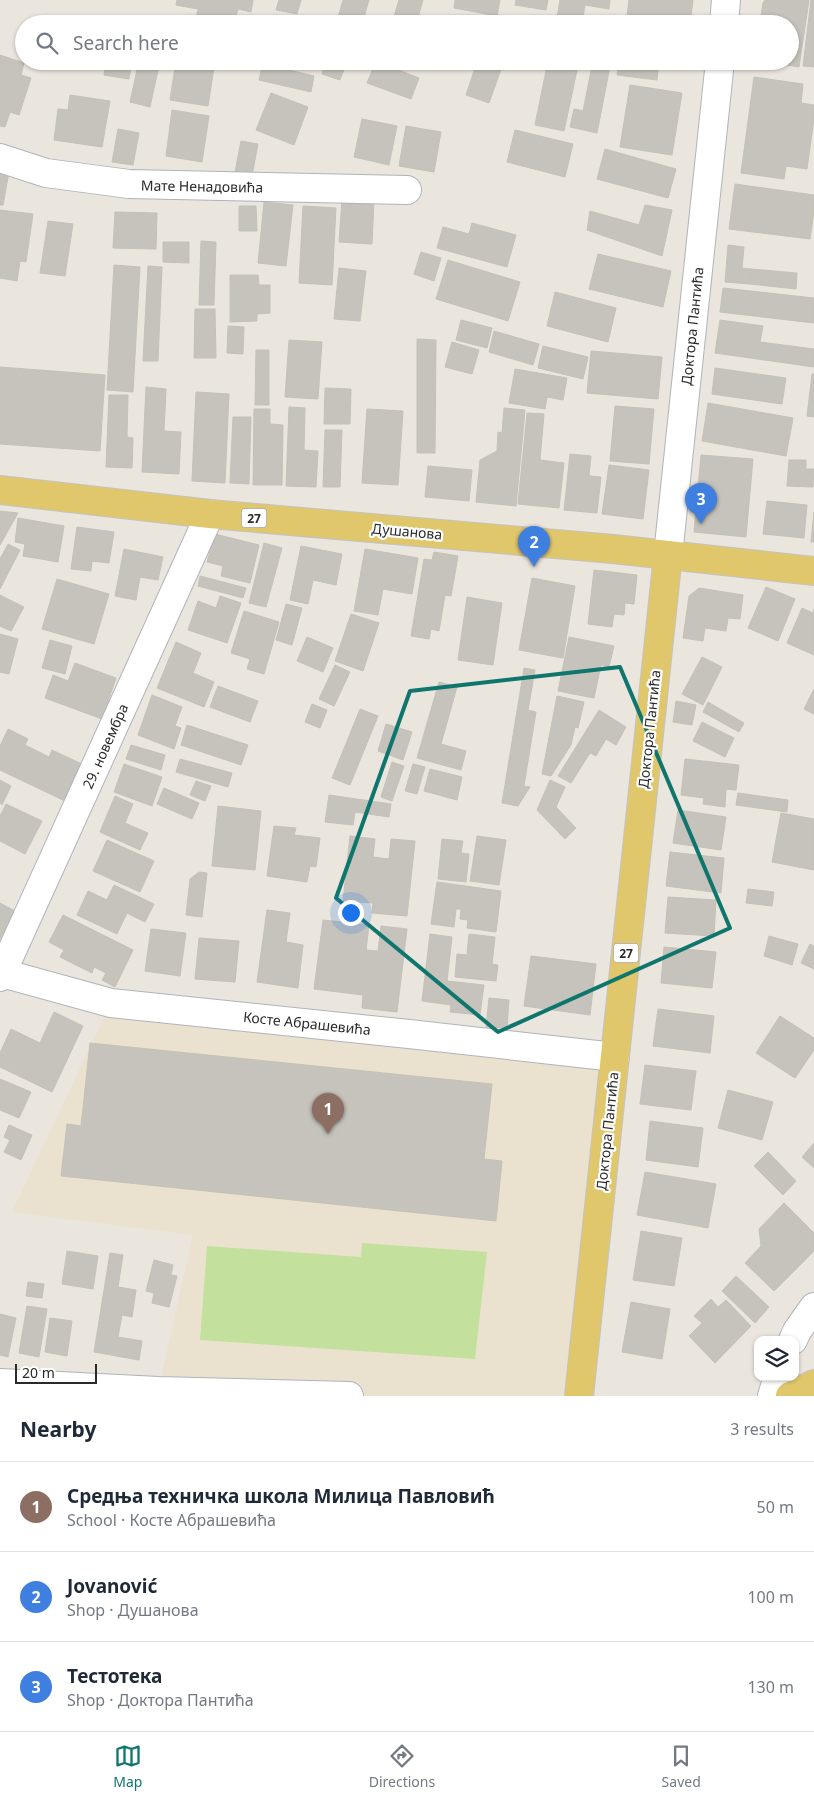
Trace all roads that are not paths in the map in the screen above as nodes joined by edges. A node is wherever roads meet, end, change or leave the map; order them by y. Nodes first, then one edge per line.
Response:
1 (726, 0) edge
2 (725, 15) edge
3 (719, 70) edge
4 (0, 158) edge
5 (407, 190) dead end
6 (0, 490) edge
7 (210, 514) junction
8 (668, 555) junction
9 (814, 572) edge
10 (1, 975) edge
11 (615, 1058) junction
12 (814, 1307) edge
13 (795, 1336) edge
14 (777, 1381) edge
15 (0, 1383) edge
16 (814, 1384) edge
17 (157, 1393) edge
18 (349, 1396) edge
19 (579, 1396) edge
20 (772, 1396) edge
21 (790, 1396) edge

1 - 2 street
3 - 8 street, Доктора Пантића
4 - 5 street, Мате Ненадовића
6 - 7 main road, Душанова / 27
7 - 8 main road, Душанова / 27
7 - 10 street, 29. новембра
8 - 9 main road, Душанова
8 - 11 main road, Доктора Пантића / 27
10 - 11 street, Косте Абрашевића
11 - 19 main road, Доктора Пантића / 27
12 - 13 street
14 - 20 street
15 - 17 street
16 - 21 main road
17 - 18 street

